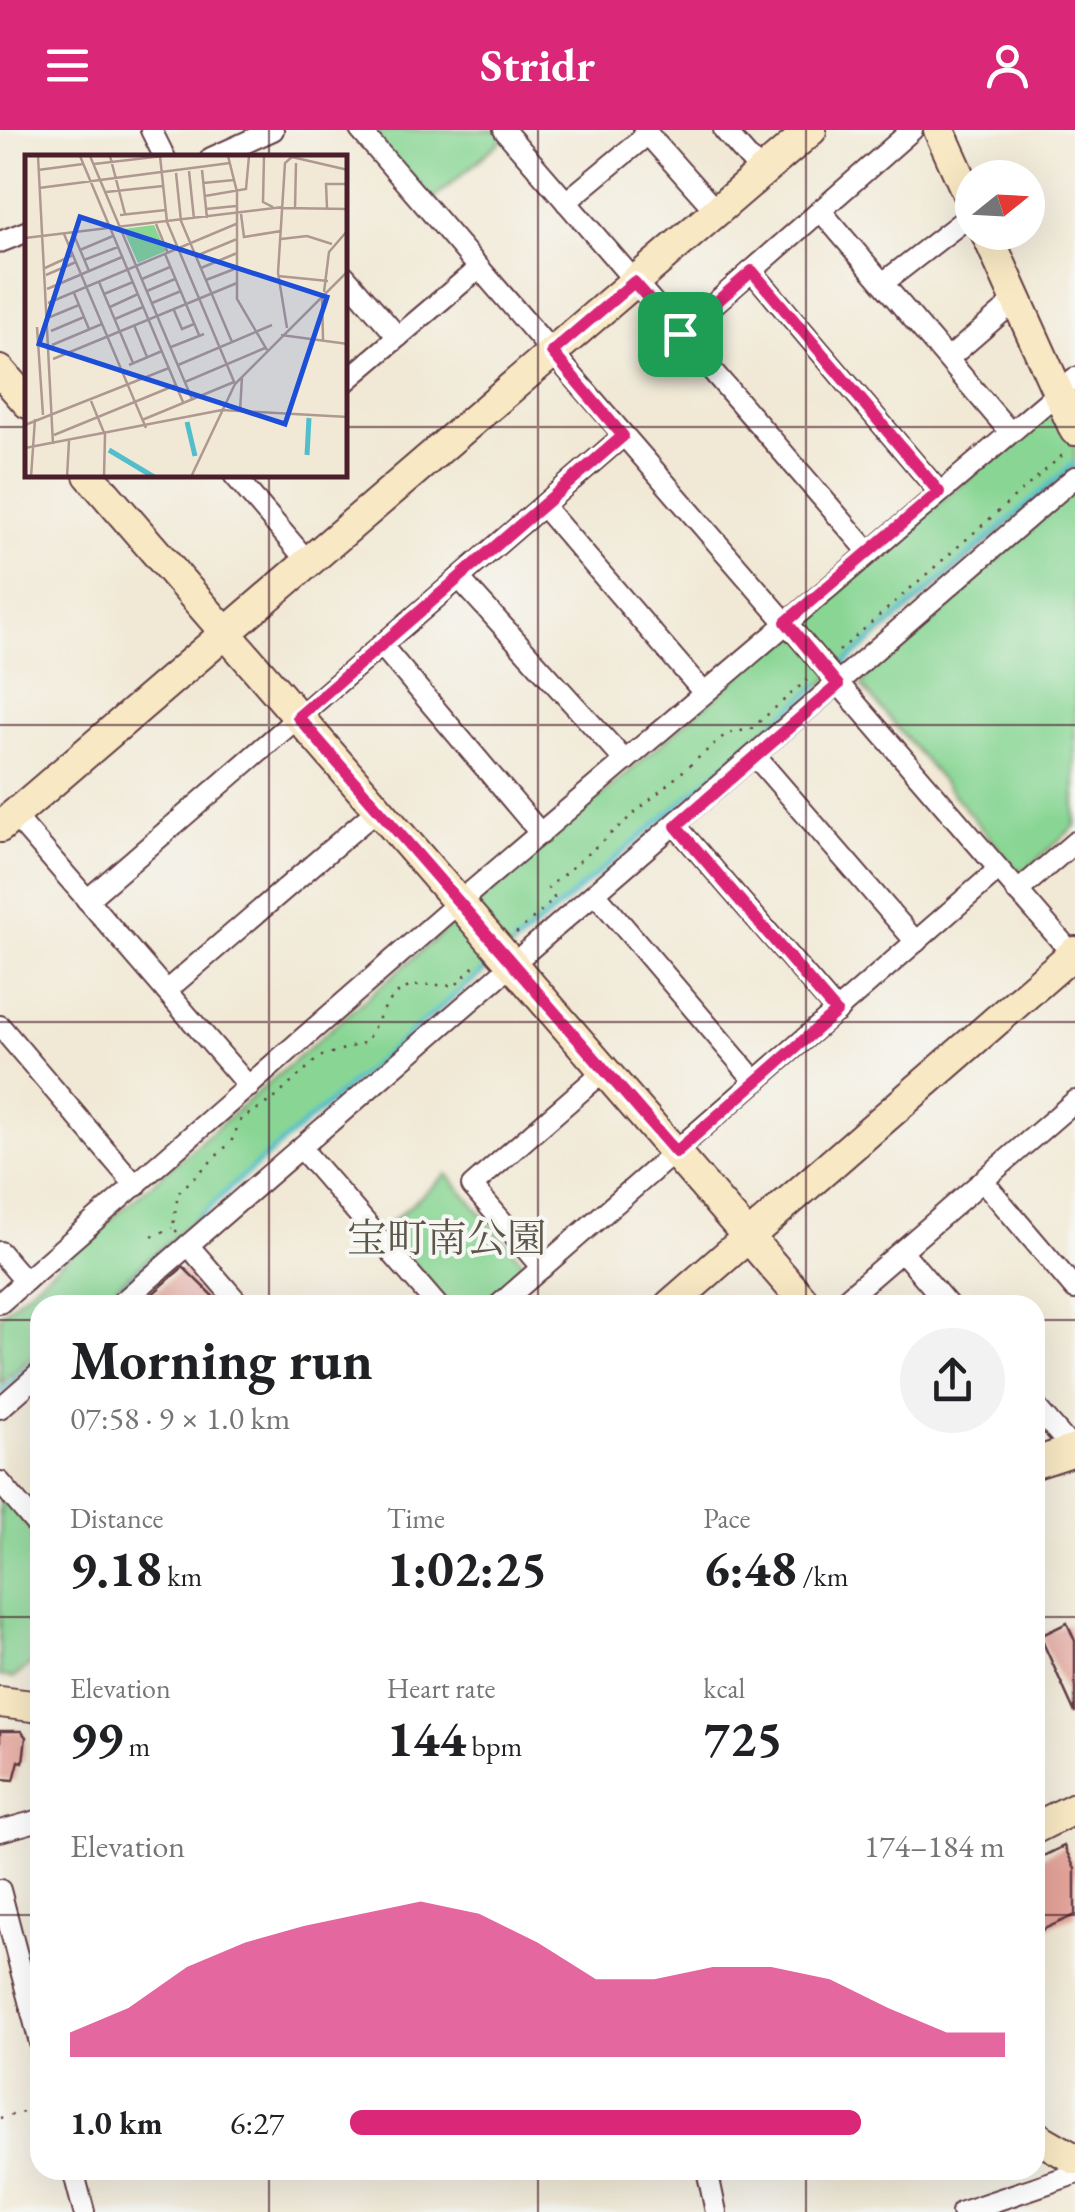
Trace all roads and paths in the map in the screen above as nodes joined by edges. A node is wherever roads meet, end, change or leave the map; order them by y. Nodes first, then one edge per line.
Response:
1 (151, 130) edge
2 (273, 130) edge
3 (360, 130) edge
4 (504, 130) edge
5 (724, 130) edge
6 (810, 130) edge
7 (912, 130) edge
8 (939, 130) edge
9 (646, 132) edge
10 (239, 152) edge
11 (164, 155) edge
12 (955, 165) edge
13 (761, 172) junction
14 (566, 202) junction
15 (820, 210) junction
16 (716, 211) junction
17 (955, 227) edge
18 (25, 234) edge
19 (0, 242) edge
20 (994, 250) edge
21 (478, 268) junction
22 (752, 271) junction
23 (348, 279) edge
24 (634, 282) junction
25 (883, 283) junction
26 (1016, 300) junction
27 (680, 334) junction
28 (398, 337) junction
29 (552, 352) junction
30 (948, 359) junction
31 (0, 372) edge
32 (348, 379) edge
33 (1067, 385) edge
34 (25, 400) edge
35 (1075, 430) edge
36 (1009, 431) junction
37 (623, 436) junction
38 (1075, 444) edge
39 (1075, 477) edge
40 (92, 478) edge
41 (237, 478) edge
42 (939, 492) junction
43 (543, 506) junction
44 (869, 552) junction
45 (308, 562) junction
46 (459, 578) junction
47 (786, 622) junction
48 (226, 633) junction
49 (382, 646) junction
50 (822, 666) junction
51 (838, 685) junction
52 (704, 692) junction
53 (298, 717) junction
54 (756, 757) junction
55 (625, 761) junction
56 (378, 809) junction
57 (7, 821) edge
58 (676, 826) junction
59 (541, 834) junction
60 (1075, 842) edge
61 (998, 870) junction
62 (1017, 892) junction
63 (596, 894) junction
64 (88, 900) junction
65 (458, 904) junction
66 (916, 942) junction
67 (1074, 955) edge
68 (504, 958) junction
69 (166, 991) junction
70 (836, 1012) junction
71 (0, 1026) edge
72 (605, 1070) junction
73 (756, 1082) junction
74 (249, 1087) junction
75 (1072, 1111) edge
76 (301, 1148) junction
77 (676, 1152) junction
78 (982, 1181) junction
79 (136, 1186) junction
80 (174, 1227) junction
81 (152, 1236) dead end
82 (749, 1237) junction
83 (188, 1245) junction
84 (902, 1251) junction
85 (0, 1252) edge
86 (542, 1268) junction
87 (25, 1281) junction
88 (1075, 1289) edge
89 (130, 1295) edge
90 (231, 1295) edge
91 (427, 1295) edge
92 (511, 1295) edge
93 (682, 1295) edge
94 (798, 1295) edge
95 (851, 1295) edge
96 (939, 1295) edge
97 (0, 1302) edge
98 (30, 1382) edge
99 (0, 1408) edge
100 (1045, 1418) edge
101 (1074, 1451) edge
102 (1045, 1461) edge
103 (0, 1482) edge
104 (30, 1517) edge
105 (0, 1702) edge
106 (30, 1705) edge
107 (1075, 1808) edge
108 (30, 1823) edge
109 (1045, 1823) edge
110 (0, 1831) edge
111 (0, 1890) edge
112 (30, 2005) edge
113 (30, 2110) edge
114 (0, 2118) edge
115 (1045, 2142) edge
116 (1075, 2159) edge
117 (1075, 2174) edge
118 (76, 2180) edge
119 (710, 2180) edge
120 (84, 2212) edge
121 (716, 2212) edge
122 (962, 2212) edge

1 - 11 street
2 - 10 street
3 - 21 street
4 - 14 street
5 - 13 street
6 - 13 street
7 - 15 street
8 - 12 street
9 - 14 street
9 - 16 street
13 - 16 street
14 - 24 street
15 - 22 street
15 - 25 street
16 - 24 street
17 - 25 street
18 - 19 street
20 - 26 street
21 - 28 street
21 - 29 street
22 - 27 street
22 - 42 street
23 - 28 street
24 - 27 street
24 - 29 street
25 - 30 street
26 - 30 street
26 - 33 street
27 - 44 street
28 - 32 street
29 - 37 street
29 - 45 street
30 - 36 street
31 - 34 street
33 - 35 street
33 - 36 street
36 - 42 street
37 - 43 street
37 - 47 street
38 - 50 path
39 - 51 street
40 - 48 street
41 - 45 street
42 - 44 street
43 - 46 street
43 - 52 street
44 - 47 street
45 - 48 street
46 - 49 street
46 - 55 street
47 - 50 street
47 - 52 street
48 - 53 street
48 - 57 street
49 - 53 street
49 - 59 street
50 - 51 street
50 - 68 path
51 - 54 street
51 - 61 street
52 - 55 street
53 - 56 street
53 - 64 street
54 - 58 street
54 - 66 street
55 - 59 street
56 - 65 street
56 - 69 street
57 - 64 street
58 - 63 street
58 - 70 street
59 - 65 street
60 - 62 street
61 - 62 street
61 - 66 street
62 - 67 street
63 - 68 street
63 - 73 street
64 - 69 street
65 - 68 street
65 - 74 street
66 - 70 street
67 - 82 street
68 - 72 street
68 - 76 street
68 - 80 path
69 - 74 street
70 - 73 street
71 - 79 street
72 - 77 street
72 - 86 street
73 - 77 street
74 - 79 street
75 - 78 street
76 - 83 street
76 - 91 street
77 - 82 street
77 - 86 street
78 - 84 street
78 - 88 street
79 - 87 street
80 - 81 path
80 - 83 path
82 - 93 street
82 - 94 street
83 - 89 street
83 - 90 street
84 - 95 street
84 - 96 street
85 - 87 street
86 - 92 street
87 - 97 street
98 - 99 street
100 - 101 street
101 - 102 street
103 - 104 street
105 - 106 street
107 - 109 street
108 - 110 street
111 - 112 street
113 - 114 path
115 - 116 street
117 - 122 street
118 - 120 street
119 - 121 street

